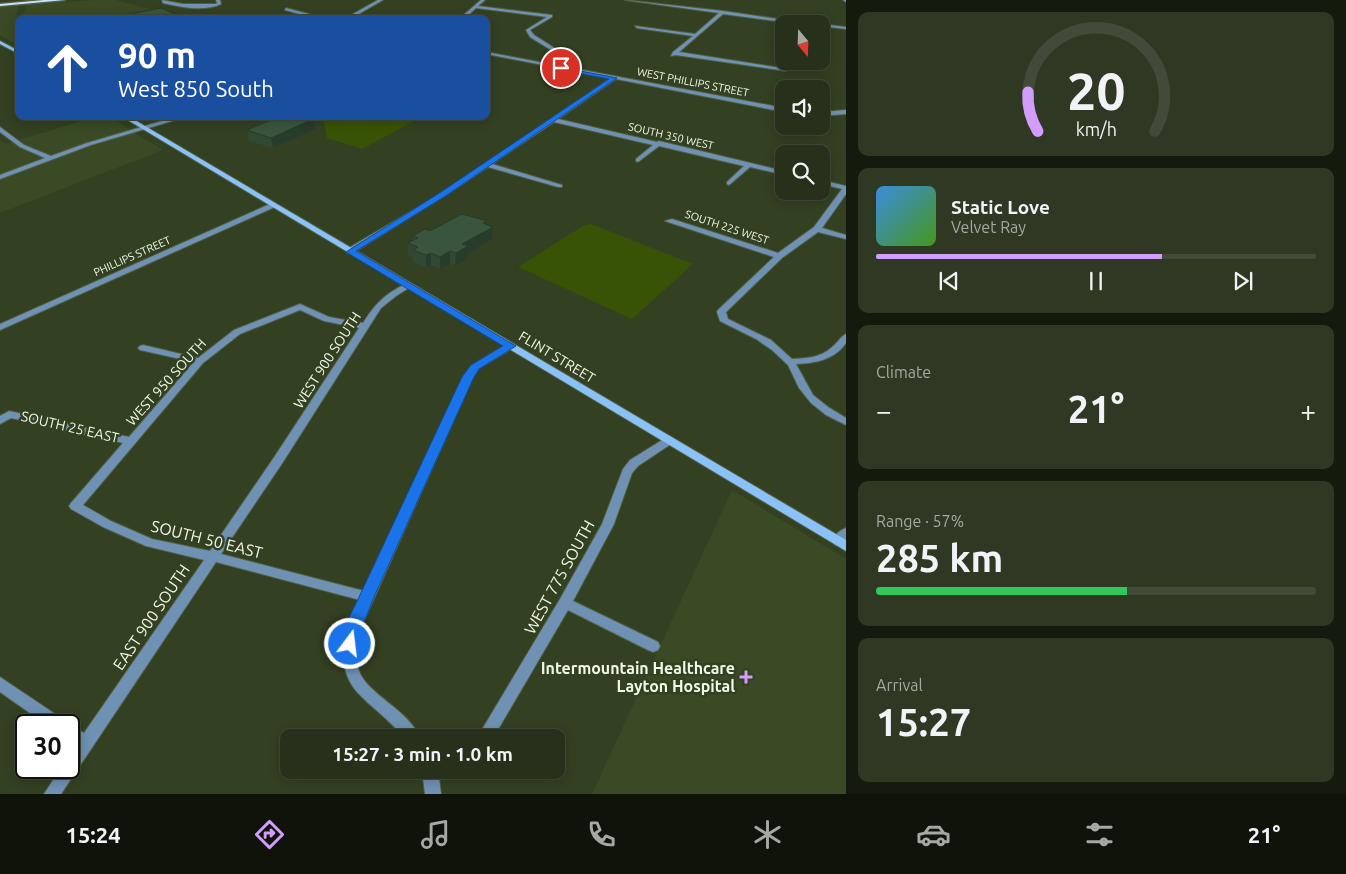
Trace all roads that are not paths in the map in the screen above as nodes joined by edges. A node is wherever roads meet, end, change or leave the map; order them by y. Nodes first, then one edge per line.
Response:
1 (63, 0) edge
2 (164, 0) edge
3 (218, 0) edge
4 (381, 0) edge
5 (483, 0) edge
6 (627, 0) edge
7 (0, 5) edge
8 (474, 7) junction
9 (286, 9) dead end
10 (723, 12) junction
11 (308, 15) edge
12 (353, 15) edge
13 (465, 15) edge
14 (775, 19) edge
15 (830, 26) edge
16 (636, 27) dead end
17 (846, 28) edge
18 (696, 35) junction
19 (0, 42) edge
20 (15, 51) edge
21 (490, 54) edge
22 (550, 66) junction
23 (775, 67) edge
24 (614, 78) junction
25 (775, 108) edge
26 (846, 112) edge
27 (830, 113) edge
28 (131, 120) edge
29 (172, 120) edge
30 (553, 120) junction
31 (145, 128) junction
32 (0, 129) edge
33 (659, 144) junction
34 (50, 158) junction
35 (638, 160) dead end
36 (488, 165) junction
37 (748, 165) junction
38 (775, 171) edge
39 (0, 177) edge
40 (729, 183) dead end
41 (830, 185) edge
42 (560, 186) dead end
43 (846, 189) edge
44 (273, 206) junction
45 (669, 221) dead end
46 (817, 229) junction
47 (846, 237) edge
48 (350, 252) junction
49 (779, 256) junction
50 (408, 286) junction
51 (365, 326) junction
52 (0, 327) edge
53 (846, 337) edge
54 (510, 346) junction
55 (143, 348) dead end
56 (200, 361) junction
57 (790, 362) junction
58 (0, 421) edge
59 (846, 422) edge
60 (131, 441) junction
61 (667, 441) junction
62 (278, 459) joint
63 (115, 460) joint
64 (843, 540) edge
65 (213, 557) junction
66 (367, 597) junction
67 (565, 603) junction
68 (653, 646) dead end
69 (0, 684) edge
70 (43, 714) edge
71 (406, 729) edge
72 (489, 729) edge
73 (80, 740) edge
74 (85, 743) junction
75 (432, 779) edge
76 (52, 794) edge
77 (434, 794) edge

1 - 7 main road
2 - 3 street
4 - 12 street
5 - 8 street
6 - 10 street
8 - 13 street
8 - 22 street
9 - 11 street
10 - 14 street
10 - 18 street
15 - 17 street
16 - 18 street
18 - 23 street
19 - 20 street
21 - 22 street, WEST PHILLIPS STREET
22 - 24 street, WEST PHILLIPS STREET
24 - 25 street, WEST PHILLIPS STREET
24 - 30 street
26 - 27 street
28 - 31 street, FLINT STREET
29 - 31 street
30 - 33 street, SOUTH 350 WEST
30 - 36 street
31 - 34 street
31 - 44 street, FLINT STREET
32 - 34 street
33 - 35 street
33 - 37 street, SOUTH 350 WEST
34 - 39 street
36 - 42 street
36 - 48 street
37 - 38 street, SOUTH 350 WEST
37 - 40 street
41 - 43 street
43 - 46 street
44 - 48 street, FLINT STREET
44 - 52 street, PHILLIPS STREET
45 - 49 street, SOUTH 225 WEST
46 - 47 street
46 - 49 street
48 - 50 street, FLINT STREET
49 - 57 street
50 - 51 street, WEST 900 SOUTH
50 - 54 street, FLINT STREET
51 - 56 street, WEST 950 SOUTH
51 - 62 street, WEST 900 SOUTH
53 - 57 street
54 - 61 street, FLINT STREET
54 - 66 street
55 - 56 street
56 - 60 street, WEST 950 SOUTH
57 - 59 street
58 - 60 street, SOUTH 25 EAST
60 - 63 street, WEST 950 SOUTH
61 - 64 street, FLINT STREET
61 - 67 street, WEST 775 SOUTH
62 - 65 street, EAST 900 SOUTH
63 - 65 street, SOUTH 50 EAST
65 - 66 street, SOUTH 50 EAST
65 - 74 street, EAST 900 SOUTH
66 - 71 street
67 - 68 street
67 - 72 street, WEST 775 SOUTH
69 - 70 street
73 - 74 street
74 - 76 street, EAST 900 SOUTH
75 - 77 street

